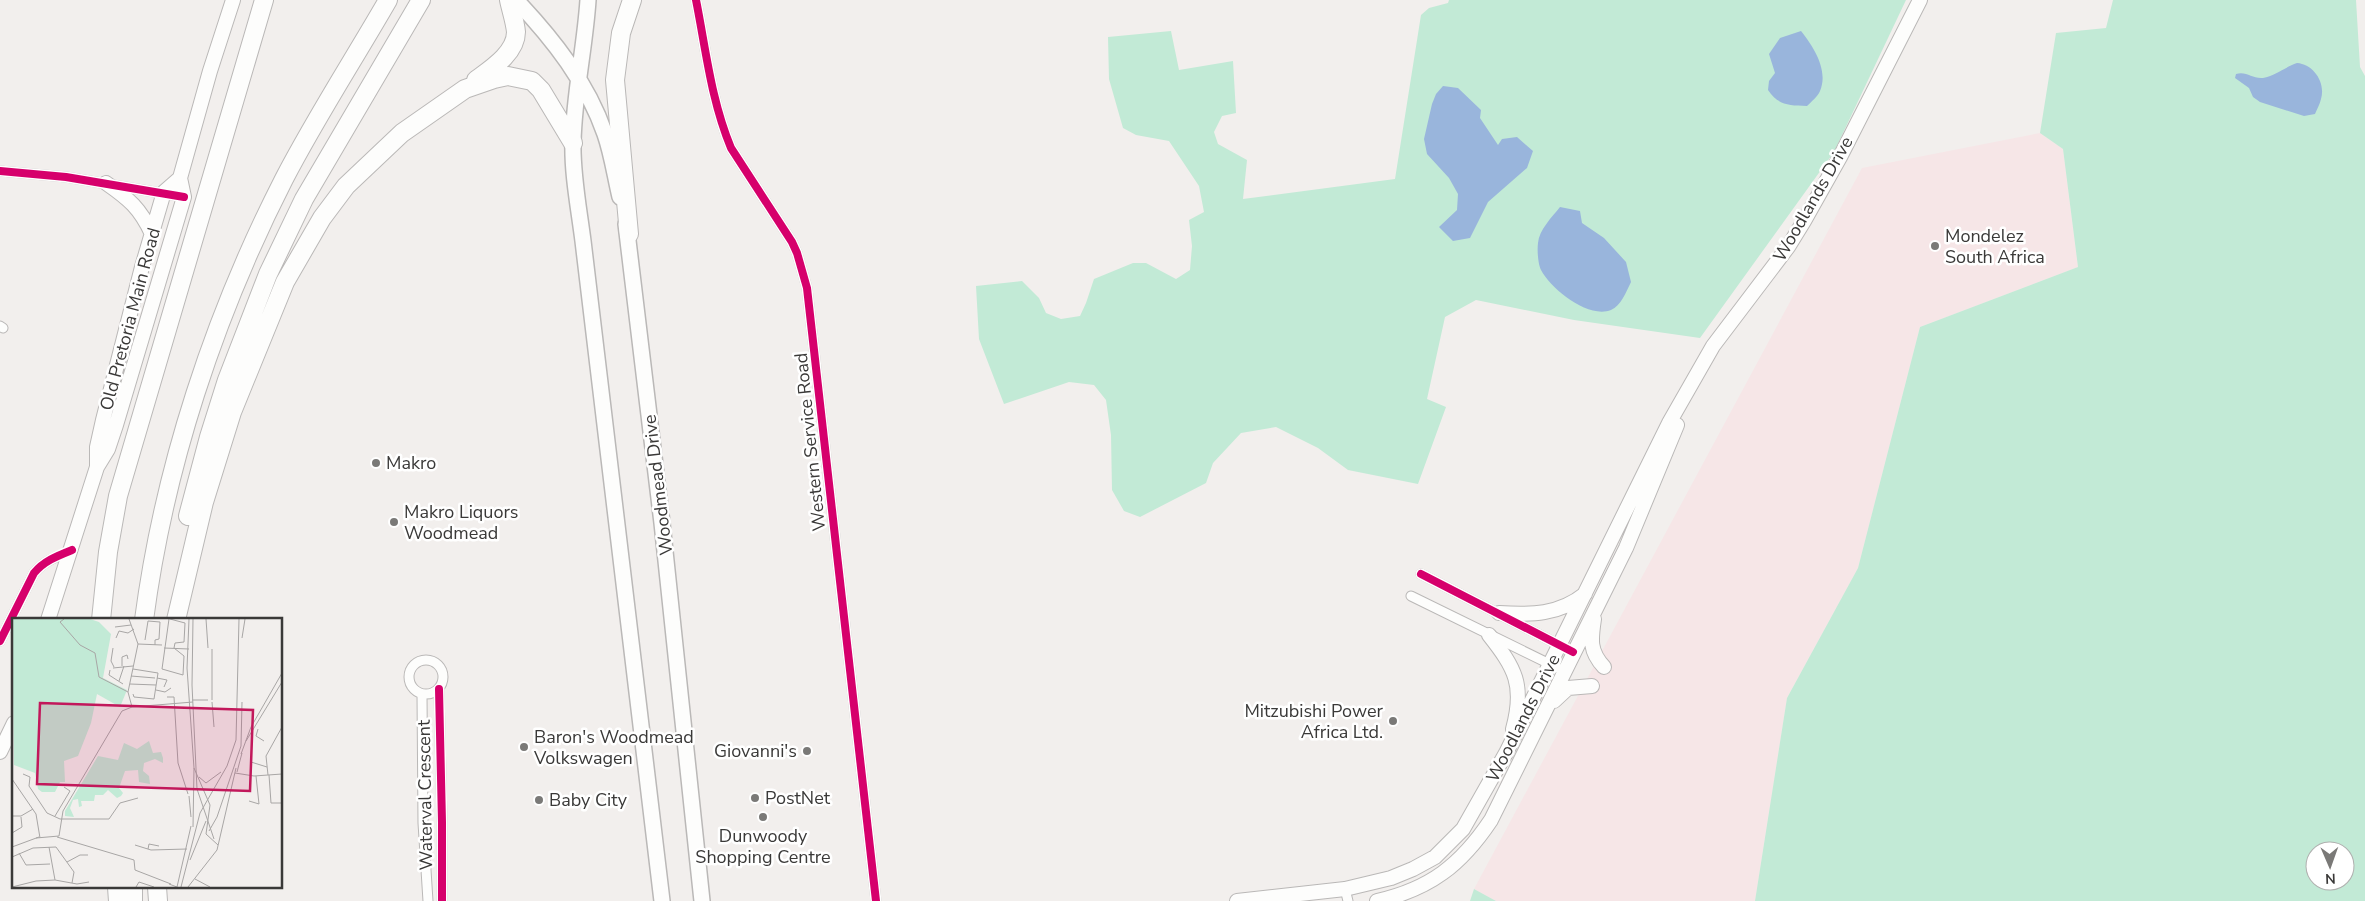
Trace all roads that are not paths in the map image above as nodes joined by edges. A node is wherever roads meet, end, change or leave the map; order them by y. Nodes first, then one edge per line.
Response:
1 (233, 0) edge
2 (264, 0) edge
3 (388, 0) edge
4 (421, 0) edge
5 (509, 0) edge
6 (516, 0) edge
7 (588, 0) edge
8 (632, 0) edge
9 (1920, 0) edge
10 (697, 1) edge
11 (578, 77) junction
12 (465, 89) junction
13 (573, 143) junction
14 (0, 171) edge
15 (180, 178) junction
16 (106, 183) junction
17 (164, 192) junction
18 (184, 197) junction
19 (152, 234) junction
20 (629, 234) junction
21 (1691, 388) junction
22 (97, 468) junction
23 (72, 550) junction
24 (1421, 574) dead end
25 (1587, 593) junction
26 (1411, 596) dead end
27 (1596, 606) junction
28 (1499, 613) junction
29 (49, 618) edge
30 (101, 618) edge
31 (144, 618) edge
32 (171, 618) edge
33 (176, 618) edge
34 (1489, 635) junction
35 (0, 641) edge
36 (1560, 646) junction
37 (1573, 652) junction
38 (1551, 664) junction
39 (1604, 667) dead end
40 (1564, 671) junction
41 (1592, 686) dead end
42 (438, 689) junction
43 (422, 694) junction
44 (1547, 709) junction
45 (12, 727) edge
46 (0, 752) edge
47 (1506, 753) junction
48 (695, 820) junction
49 (654, 840) junction
50 (117, 888) edge
51 (133, 888) edge
52 (157, 888) edge
53 (1346, 895) edge
54 (118, 901) edge
55 (133, 901) edge
56 (158, 901) edge
57 (428, 901) edge
58 (442, 901) edge
59 (653, 901) edge
60 (662, 901) edge
61 (702, 901) edge
62 (710, 901) edge
63 (876, 901) edge
64 (1237, 901) edge
65 (1377, 901) edge

1 - 15 main road, Old Pretoria Main Road
2 - 30 highway
3 - 31 highway
4 - 32 highway
5 - 12 highway
6 - 11 main road, Woodmead Drive
7 - 11 main road
8 - 20 highway
9 - 21 main road, Woodlands Drive
10 - 63 street, Western Service Road
11 - 13 main road
11 - 20 main road, Woodmead Drive
12 - 13 highway
12 - 33 highway
13 - 49 main road
14 - 16 street
15 - 17 main road
15 - 18 main road, Old Pretoria Main Road
16 - 17 street
16 - 19 main road
17 - 18 street
17 - 19 main road, Old Pretoria Main Road
18 - 22 main road, Old Pretoria Main Road
19 - 22 main road, Old Pretoria Main Road
20 - 48 main road, Woodmead Drive
21 - 25 main road, Woodlands Drive
21 - 27 main road, Woodlands Drive
22 - 23 main road, Old Pretoria Main Road
23 - 29 main road, Old Pretoria Main Road
23 - 35 street
24 - 28 street
25 - 28 main road
25 - 36 main road, Woodlands Drive
26 - 34 street
27 - 37 main road, Woodlands Drive
27 - 39 main road
28 - 36 street
34 - 38 street
34 - 47 main road
36 - 37 street
36 - 38 main road, Woodlands Drive
37 - 40 main road, Woodlands Drive
38 - 40 street
38 - 47 main road, Woodlands Drive
40 - 44 main road, Woodlands Drive
41 - 44 main road
42 - 43 street
42 - 43 street
42 - 58 street, Waterval Crescent
43 - 57 street, Waterval Crescent
44 - 65 main road, Woodlands Drive
45 - 46 main road
47 - 53 main road, Woodlands Drive
48 - 61 main road, Woodmead Drive
48 - 62 main road
49 - 59 main road
49 - 60 main road
50 - 54 highway
51 - 55 highway
52 - 56 highway
53 - 64 main road, Woodlands Drive

